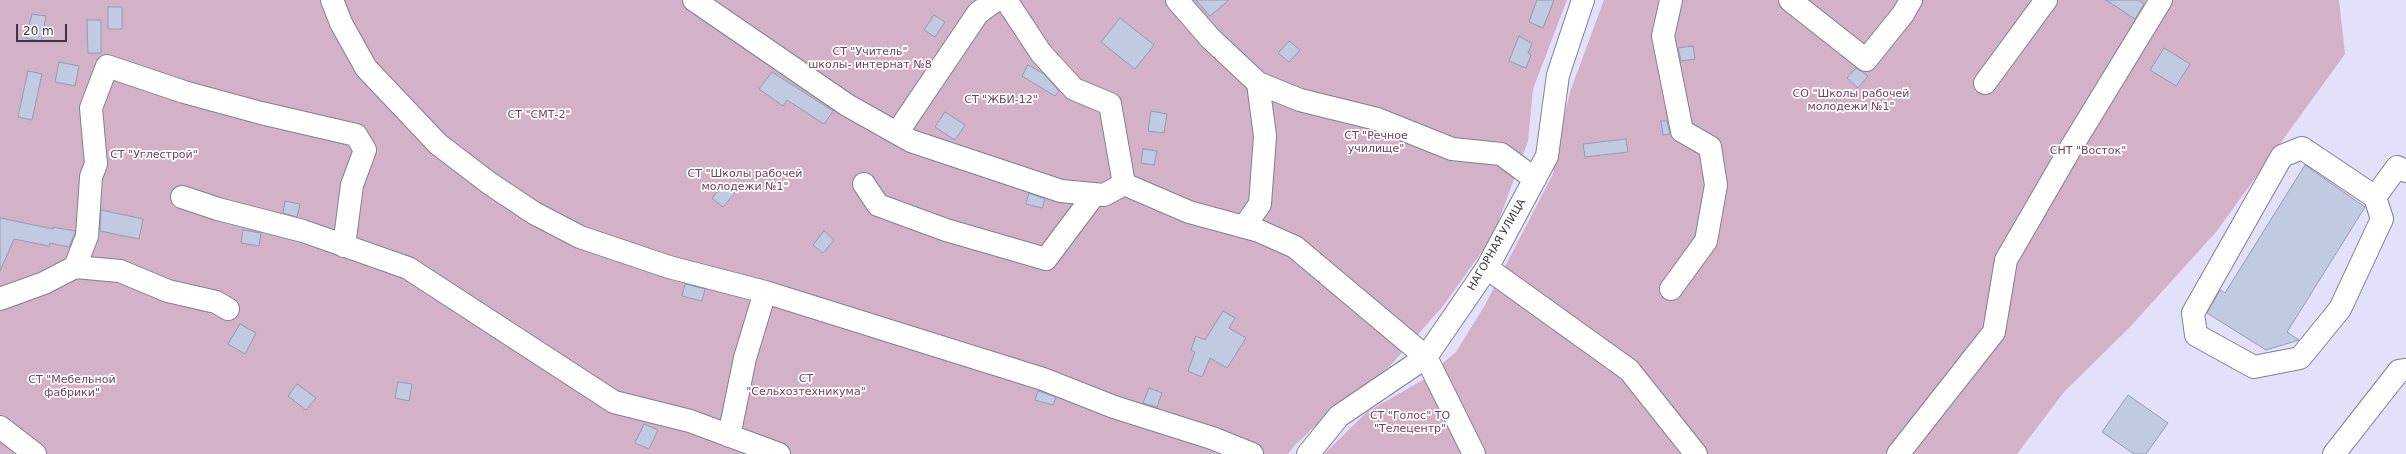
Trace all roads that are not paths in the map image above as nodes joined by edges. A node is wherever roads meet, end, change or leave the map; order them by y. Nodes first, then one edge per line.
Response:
1 (332, 0) edge
2 (694, 0) edge
3 (996, 0) edge
4 (1006, 0) edge
5 (1178, 0) edge
6 (1583, 0) edge
7 (1671, 0) edge
8 (1790, 0) edge
9 (1911, 0) edge
10 (2046, 0) edge
11 (2161, 0) edge
12 (1985, 83) dead end
13 (1258, 84) junction
14 (897, 133) junction
15 (2406, 171) edge
16 (1534, 179) junction
17 (864, 184) dead end
18 (1124, 184) junction
19 (1094, 195) junction
20 (2376, 197) junction
21 (182, 198) dead end
22 (1244, 227) junction
23 (344, 246) junction
24 (75, 267) junction
25 (1487, 268) junction
26 (1671, 289) dead end
27 (765, 292) junction
28 (0, 300) edge
29 (228, 309) dead end
30 (1426, 357) junction
31 (2406, 370) edge
32 (0, 427) edge
33 (729, 436) junction
34 (35, 454) edge
35 (779, 454) edge
36 (1252, 454) edge
37 (1308, 454) edge
38 (1474, 454) edge
39 (1696, 454) edge
40 (1898, 454) edge
41 (2334, 454) edge

1 - 27 street
2 - 14 street
3 - 14 street
4 - 18 street
5 - 13 street
6 - 16 street, НАГОРНАЯ УЛИЦА
7 - 26 street
8 - 9 street
10 - 12 street
11 - 40 street
13 - 16 street
13 - 22 street
14 - 19 street
15 - 20 street
16 - 25 street, НАГОРНАЯ УЛИЦА
17 - 19 street
18 - 19 street
18 - 22 street
20 - 20 street
21 - 23 street
22 - 30 street
23 - 24 street
23 - 33 street
24 - 28 street
24 - 29 street
25 - 30 street, НАГОРНАЯ УЛИЦА
25 - 39 street
27 - 33 street
27 - 36 street
30 - 37 street, НАГОРНАЯ УЛИЦА
30 - 38 street
31 - 41 street
32 - 34 street
33 - 35 street

